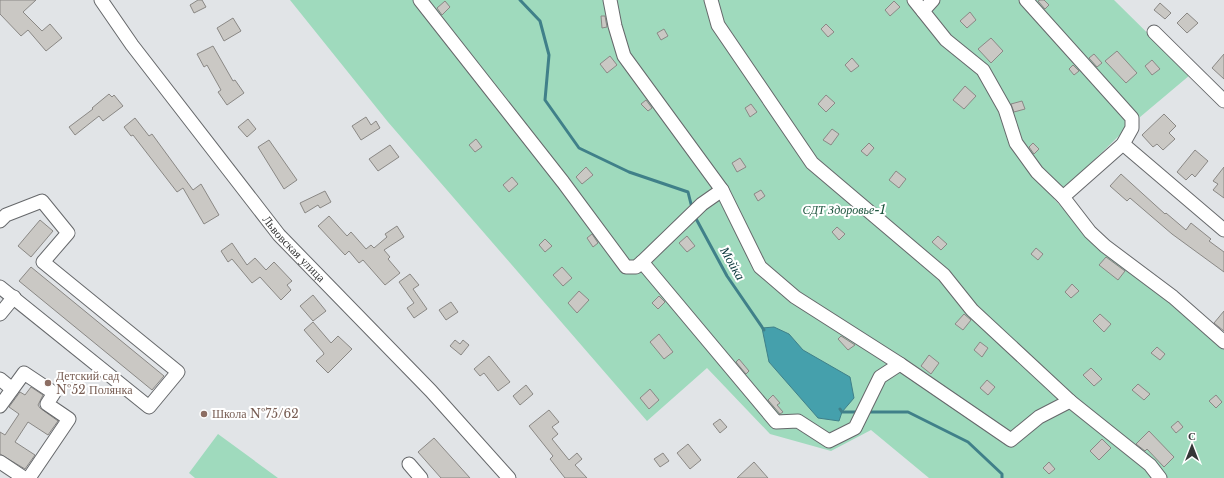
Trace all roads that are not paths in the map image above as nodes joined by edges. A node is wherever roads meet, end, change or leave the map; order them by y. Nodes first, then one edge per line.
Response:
1 (101, 0) edge
2 (420, 0) edge
3 (610, 0) edge
4 (711, 0) edge
5 (914, 0) edge
6 (933, 0) edge
7 (1026, 0) edge
8 (923, 11) junction
9 (1154, 32) dead end
10 (1224, 102) edge
11 (1123, 144) junction
12 (722, 190) junction
13 (1063, 197) junction
14 (2, 214) edge
15 (1223, 226) edge
16 (642, 262) junction
17 (0, 287) edge
18 (14, 297) junction
19 (0, 314) edge
20 (1224, 342) edge
21 (900, 364) junction
22 (0, 378) edge
23 (12, 389) junction
24 (1070, 401) junction
25 (0, 406) edge
26 (0, 462) edge
27 (409, 464) dead end
28 (24, 478) edge
29 (30, 478) edge
30 (421, 478) edge
31 (509, 478) edge
32 (1160, 478) edge

1 - 31 street, Львовская улица
2 - 16 street
3 - 12 street
4 - 24 street
5 - 8 street
6 - 8 street
7 - 11 street
8 - 13 street
9 - 10 street
11 - 13 street
11 - 15 street
12 - 16 street
12 - 21 street
13 - 20 street
14 - 18 street
16 - 21 street
17 - 18 street
18 - 19 street
21 - 24 street
22 - 23 street
23 - 25 street
23 - 29 street
24 - 32 street
26 - 28 street
27 - 30 street

